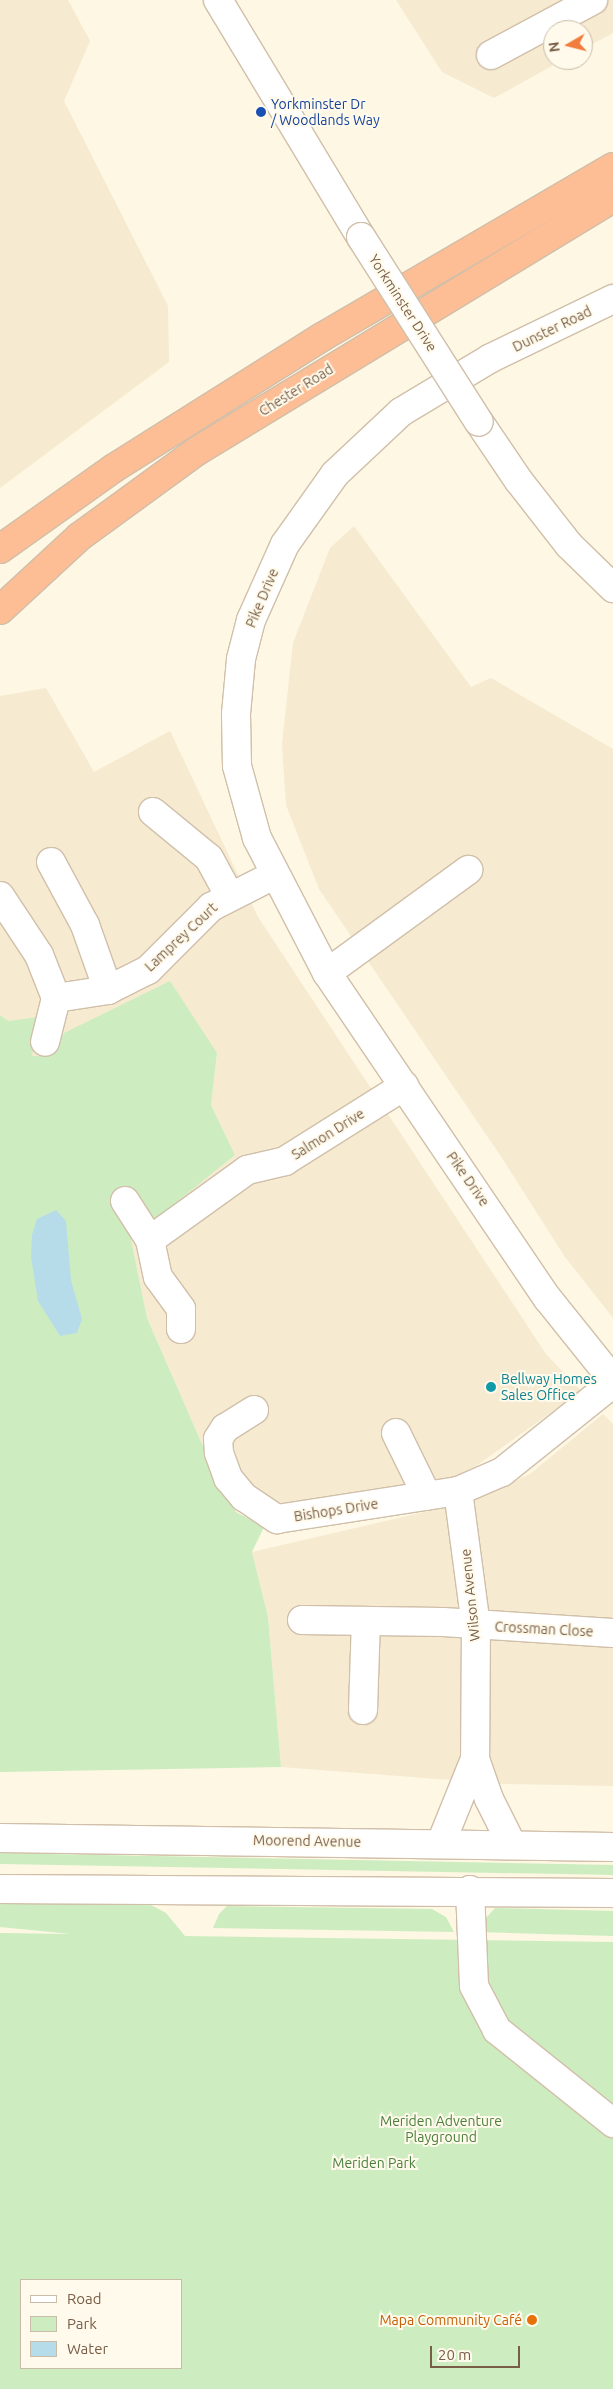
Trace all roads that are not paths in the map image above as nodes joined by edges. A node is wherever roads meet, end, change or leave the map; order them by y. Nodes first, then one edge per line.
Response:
1 (218, 0) edge
2 (593, 0) edge
3 (491, 56) dead end
4 (613, 167) edge
5 (613, 198) edge
6 (613, 299) edge
7 (492, 358) joint
8 (0, 549) edge
9 (613, 588) edge
10 (0, 610) edge
11 (153, 812) dead end
12 (51, 862) dead end
13 (468, 870) dead end
14 (274, 875) junction
15 (229, 895) junction
16 (0, 896) edge
17 (327, 973) junction
18 (108, 990) junction
19 (56, 998) junction
20 (45, 1042) dead end
21 (404, 1086) junction
22 (125, 1201) dead end
23 (150, 1240) junction
24 (181, 1329) dead end
25 (613, 1382) edge
26 (254, 1410) dead end
27 (396, 1433) dead end
28 (458, 1491) junction
29 (427, 1496) junction
30 (302, 1620) dead end
31 (366, 1621) junction
32 (476, 1626) junction
33 (613, 1632) edge
34 (363, 1710) dead end
35 (475, 1759) junction
36 (0, 1838) edge
37 (441, 1843) junction
38 (512, 1845) junction
39 (613, 1847) edge
40 (0, 1889) edge
41 (470, 1890) junction
42 (613, 1893) edge
43 (613, 2123) edge

1 - 9 street, Yorkminster Drive, bridge
2 - 3 street
4 - 8 highway
5 - 10 highway, Chester Road
6 - 7 street, Dunster Road
7 - 14 street, Pike Drive
11 - 15 street
12 - 18 street
13 - 17 street
14 - 15 street, Lamprey Court
14 - 17 street, Pike Drive
15 - 18 street, Lamprey Court
16 - 19 street
17 - 21 street, Pike Drive
18 - 19 street, Lamprey Court
19 - 20 street
21 - 23 street, Salmon Drive
21 - 25 street, Pike Drive
22 - 23 street
23 - 24 street
25 - 28 street, Bishops Drive
26 - 29 street, Bishops Drive
27 - 29 street
28 - 29 street, Bishops Drive
28 - 32 street, Wilson Avenue
30 - 31 street, Crossman Close
31 - 32 street, Crossman Close
31 - 34 street
32 - 33 street, Crossman Close
32 - 35 street, Wilson Avenue
35 - 37 street, Wilson Avenue
35 - 38 street, Wilson Avenue
36 - 37 street, Moorend Avenue
37 - 38 street, Moorend Avenue
38 - 39 street, Moorend Avenue
40 - 41 street
41 - 42 street
41 - 43 street

